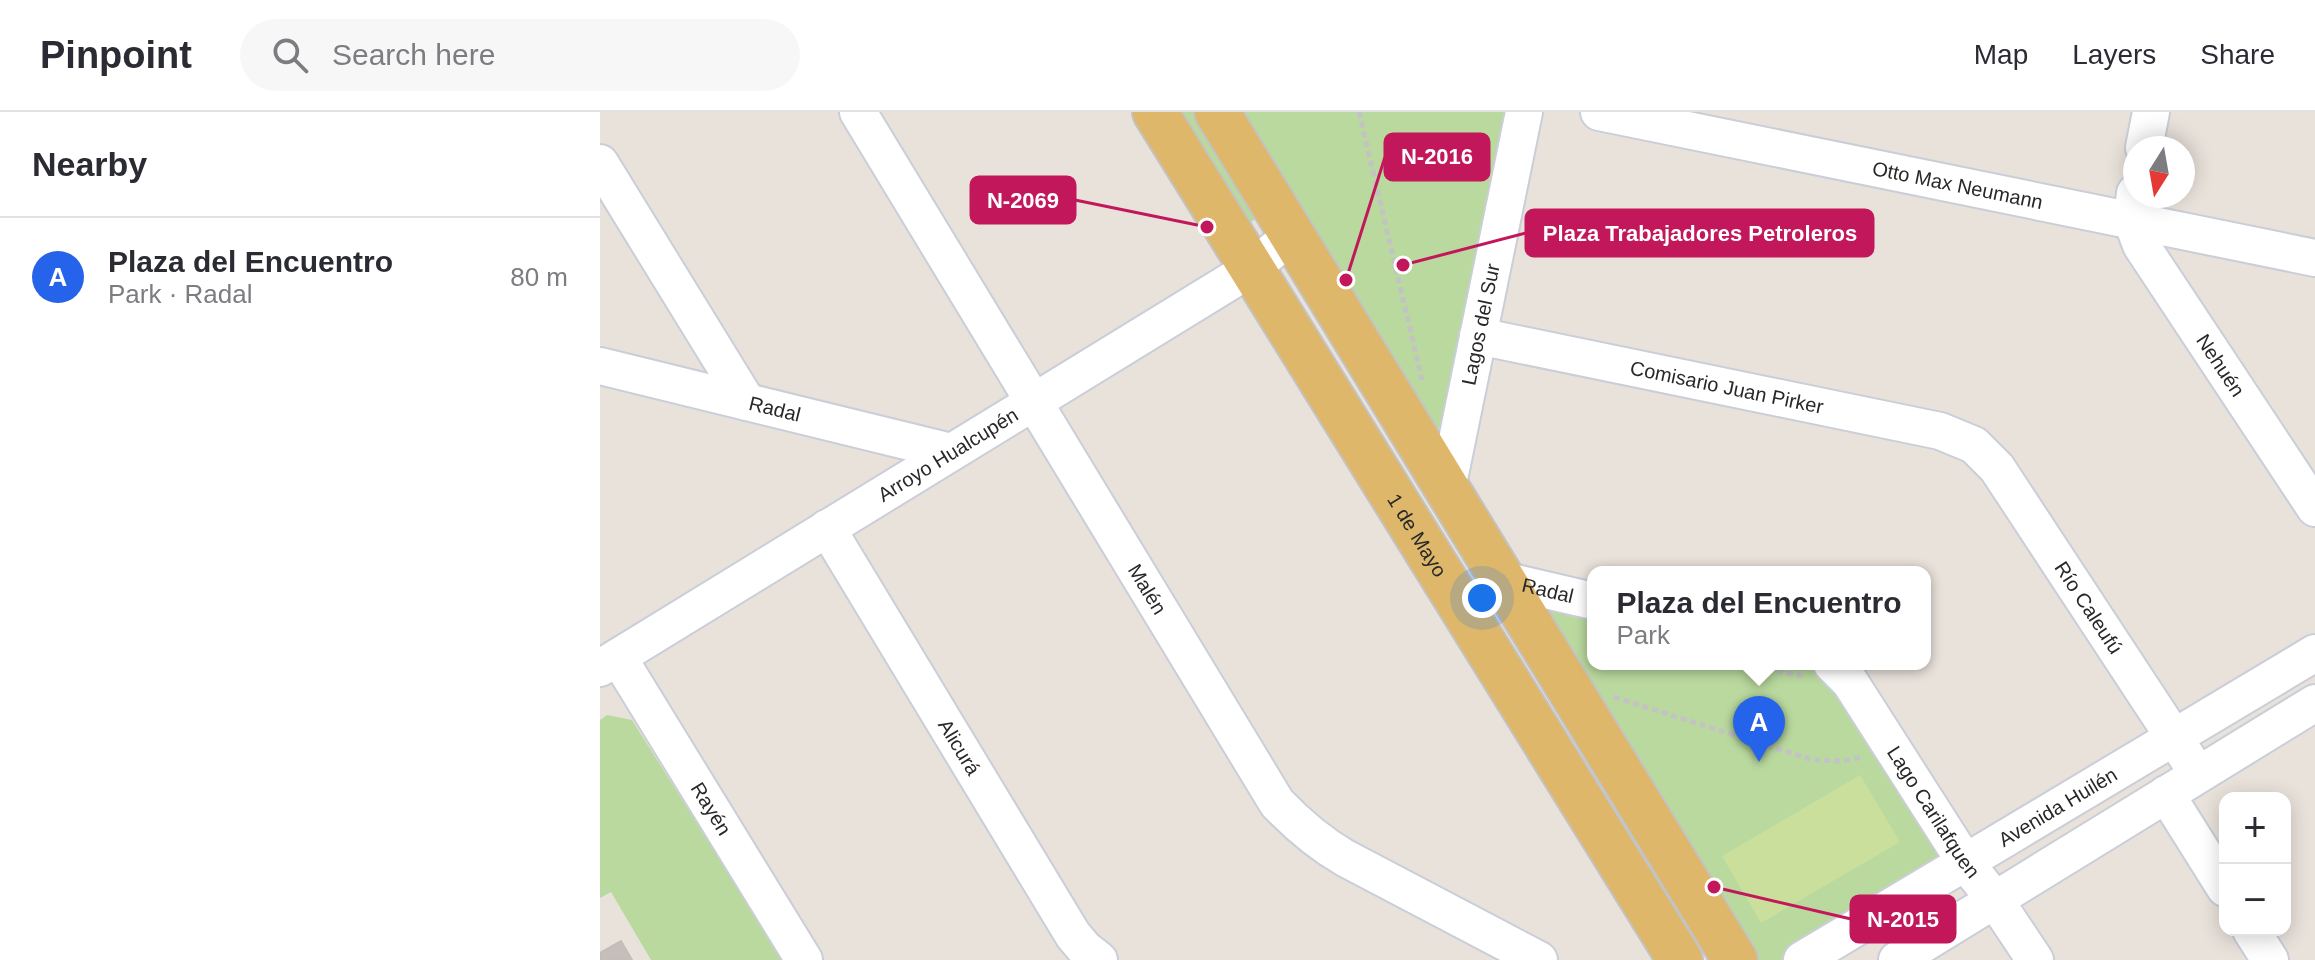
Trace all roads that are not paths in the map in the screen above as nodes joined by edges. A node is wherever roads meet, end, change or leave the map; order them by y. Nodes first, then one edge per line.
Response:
1 (858, 112) edge
2 (1155, 112) edge
3 (1217, 112) edge
4 (1524, 112) edge
5 (1599, 112) edge
6 (2151, 112) edge
7 (2146, 136) edge
8 (600, 163) edge
9 (2123, 205) edge
10 (2134, 208) edge
11 (2138, 208) edge
12 (1292, 235) junction
13 (2315, 258) edge
14 (1252, 268) junction
15 (1478, 336) junction
16 (600, 366) edge
17 (747, 402) junction
18 (1033, 402) junction
19 (1974, 445) joint
20 (951, 452) junction
21 (1447, 489) junction
22 (2315, 508) edge
23 (827, 528) junction
24 (1503, 580) junction
25 (1587, 600) edge
26 (2315, 653) edge
27 (609, 662) edge
28 (1823, 672) edge
29 (2315, 703) edge
30 (2174, 737) junction
31 (2198, 774) junction
32 (2166, 794) junction
33 (1965, 862) junction
34 (2219, 878) edge
35 (1995, 900) junction
36 (2255, 936) edge
37 (804, 960) edge
38 (1099, 960) edge
39 (1539, 960) edge
40 (1680, 960) edge
41 (1735, 960) edge
42 (1802, 960) edge
43 (1897, 960) edge
44 (2035, 960) edge
45 (2270, 960) edge

1 - 18 street, Malén
2 - 14 main road, 1 de Mayo
3 - 12 main road
4 - 15 street, Lagos del Sur
5 - 9 street, Otto Max Neumann
6 - 7 street
8 - 17 street
10 - 22 street, Nehuén
11 - 13 street, Otto Max Neumann
12 - 14 street, Arroyo Hualcupén
12 - 21 main road
14 - 18 street, Arroyo Hualcupén
14 - 40 main road, 1 de Mayo
15 - 19 street, Comisario Juan Pirker
15 - 21 street, Lagos del Sur
16 - 17 street, Radal
17 - 20 street, Radal
18 - 20 street, Arroyo Hualcupén
18 - 39 street, Malén
19 - 30 street, Río Caleufú
20 - 23 street, Arroyo Hualcupén
21 - 24 main road
23 - 27 street, Arroyo Hualcupén
23 - 38 street, Alicurá
24 - 25 street, Radal
24 - 41 main road
26 - 30 street, Avenida Huilén
27 - 37 street, Rayén
28 - 33 street, Lago Carilafquen
29 - 31 street
30 - 31 street, Río Caleufú
30 - 33 street, Avenida Huilén
31 - 32 street
32 - 34 street
32 - 35 street
33 - 35 street, Lago Carilafquen
33 - 42 street, Avenida Huilén
35 - 43 street
35 - 44 street, Lago Carilafquen
36 - 45 street

